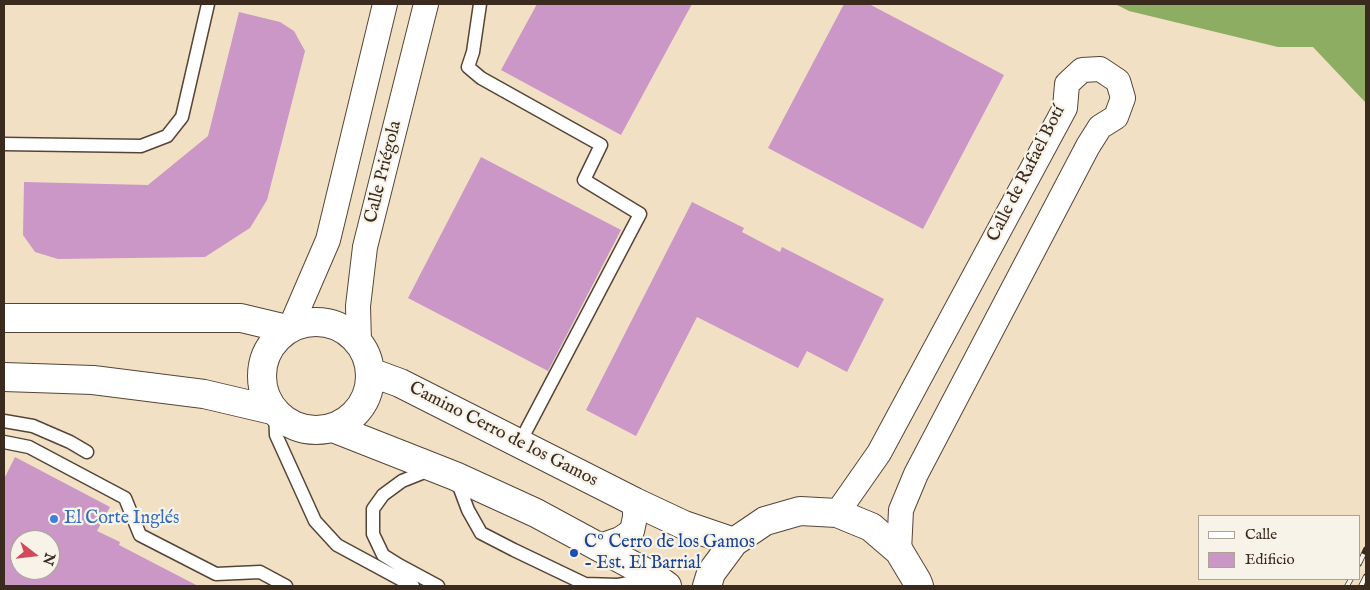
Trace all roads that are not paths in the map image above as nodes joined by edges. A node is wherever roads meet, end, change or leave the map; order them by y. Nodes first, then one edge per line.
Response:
1 (208, 4) edge
2 (386, 4) edge
3 (426, 4) edge
4 (480, 4) edge
5 (4, 144) edge
6 (4, 318) edge
7 (289, 329) junction
8 (358, 342) junction
9 (370, 372) junction
10 (4, 377) edge
11 (274, 411) junction
12 (4, 421) edge
13 (333, 428) junction
14 (4, 442) edge
15 (519, 444) junction
16 (87, 452) dead end
17 (446, 472) junction
18 (635, 502) junction
19 (837, 513) junction
20 (734, 542) junction
21 (597, 547) junction
22 (899, 551) junction
23 (662, 582) edge
24 (286, 586) edge
25 (413, 586) edge
26 (438, 586) edge
27 (706, 586) edge
28 (918, 586) edge

1 - 5 lane
2 - 7 street
3 - 8 street, Calle Priégola
4 - 15 lane
6 - 7 street
7 - 8 street
7 - 11 street
8 - 9 street
9 - 13 street
9 - 15 street, Camino Cerro de los Gamos
10 - 11 street
11 - 13 street
11 - 25 lane
12 - 16 lane
13 - 17 street
14 - 24 lane
15 - 18 street, Camino Cerro de los Gamos
17 - 21 street
17 - 23 lane
17 - 26 lane
18 - 20 street, Camino Cerro de los Gamos
18 - 21 street
19 - 20 street
19 - 22 street
19 - 22 street, Calle de Rafael Botí
20 - 27 street
21 - 23 street
22 - 28 street

